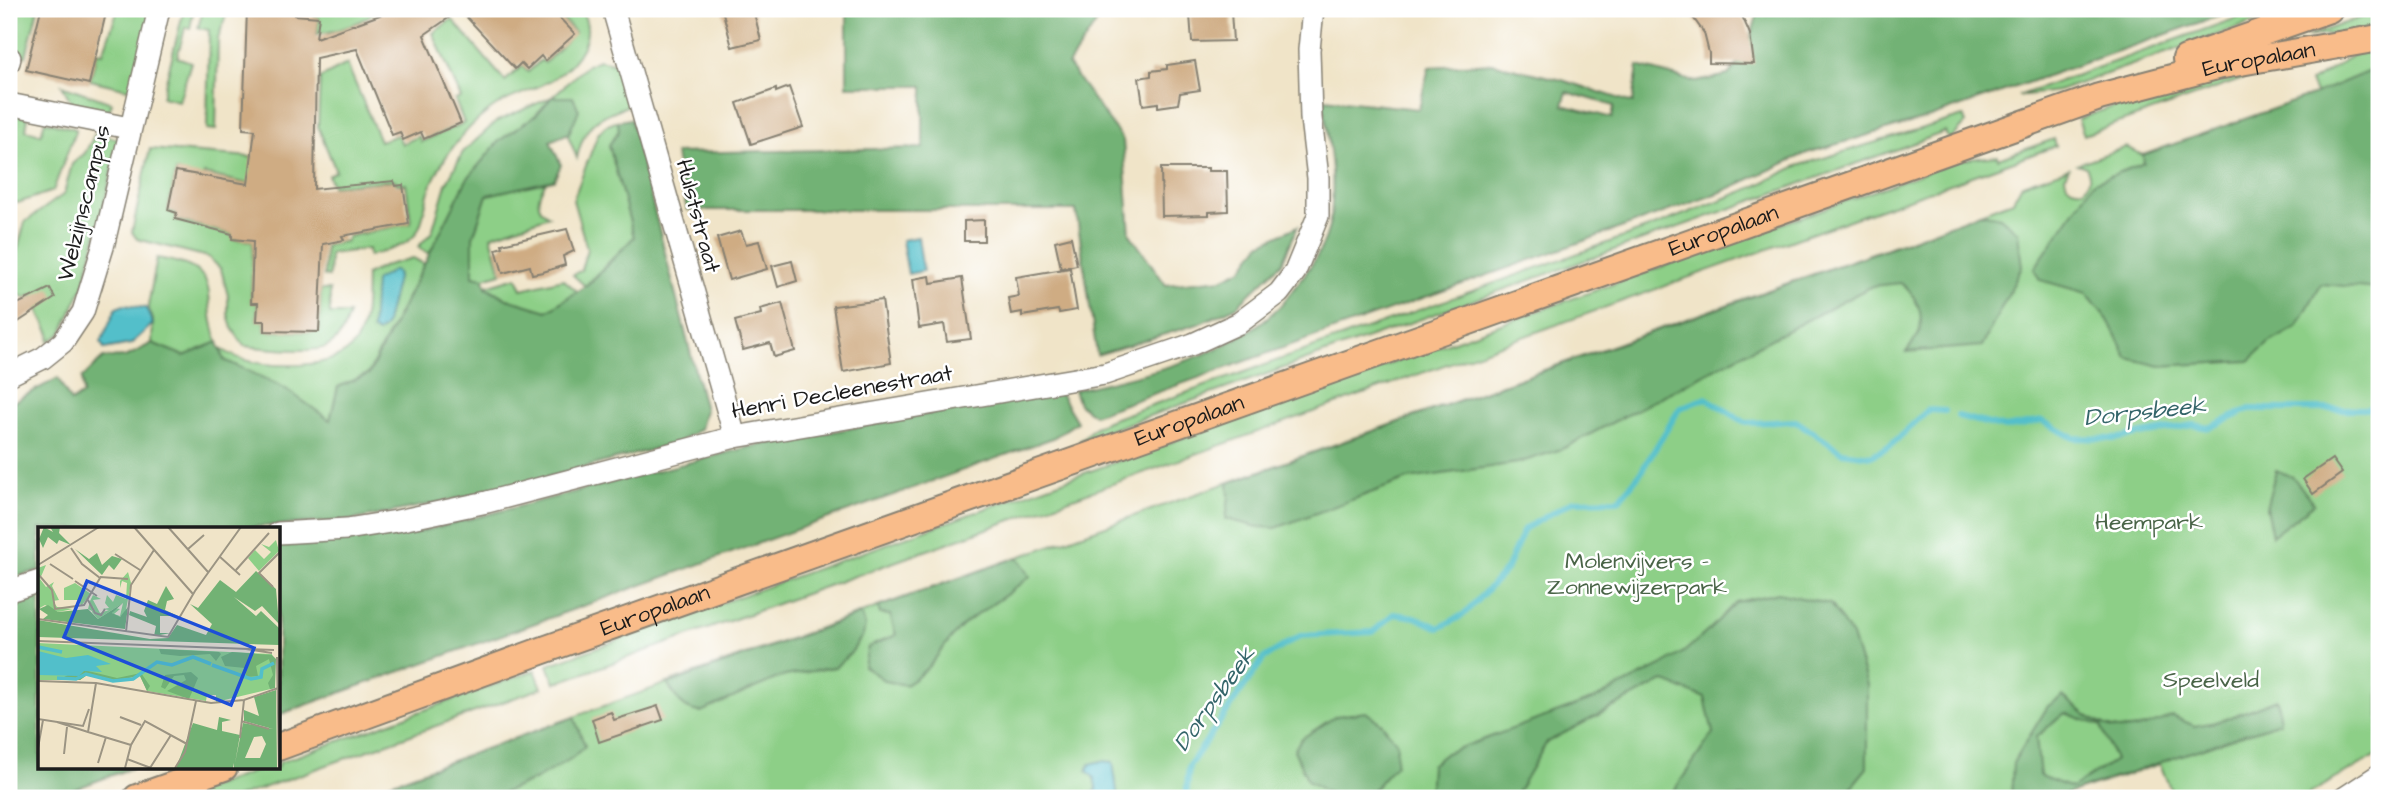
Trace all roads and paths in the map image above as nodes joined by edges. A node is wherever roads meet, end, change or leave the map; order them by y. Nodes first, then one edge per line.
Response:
1 (159, 9) edge
2 (612, 9) edge
3 (1313, 9) edge
4 (2329, 9) edge
5 (2379, 38) edge
6 (2099, 97) junction
7 (9, 104) edge
8 (129, 128) junction
9 (9, 375) edge
10 (735, 437) junction
11 (280, 533) edge
12 (38, 582) edge
13 (9, 590) edge
14 (280, 746) edge
15 (220, 768) edge
16 (2379, 775) edge
17 (137, 798) edge
18 (2344, 798) edge

1 - 8 street, Welzijnscampus
2 - 10 street, Hulststraat
3 - 10 street, Henri Decleenestraat
4 - 6 main road, Europalaan
5 - 6 main road, Europalaan
6 - 14 main road, Europalaan
7 - 8 street
8 - 9 street, Welzijnscampus
10 - 11 street, Henri Decleenestraat
12 - 13 street
15 - 17 main road
16 - 18 street

